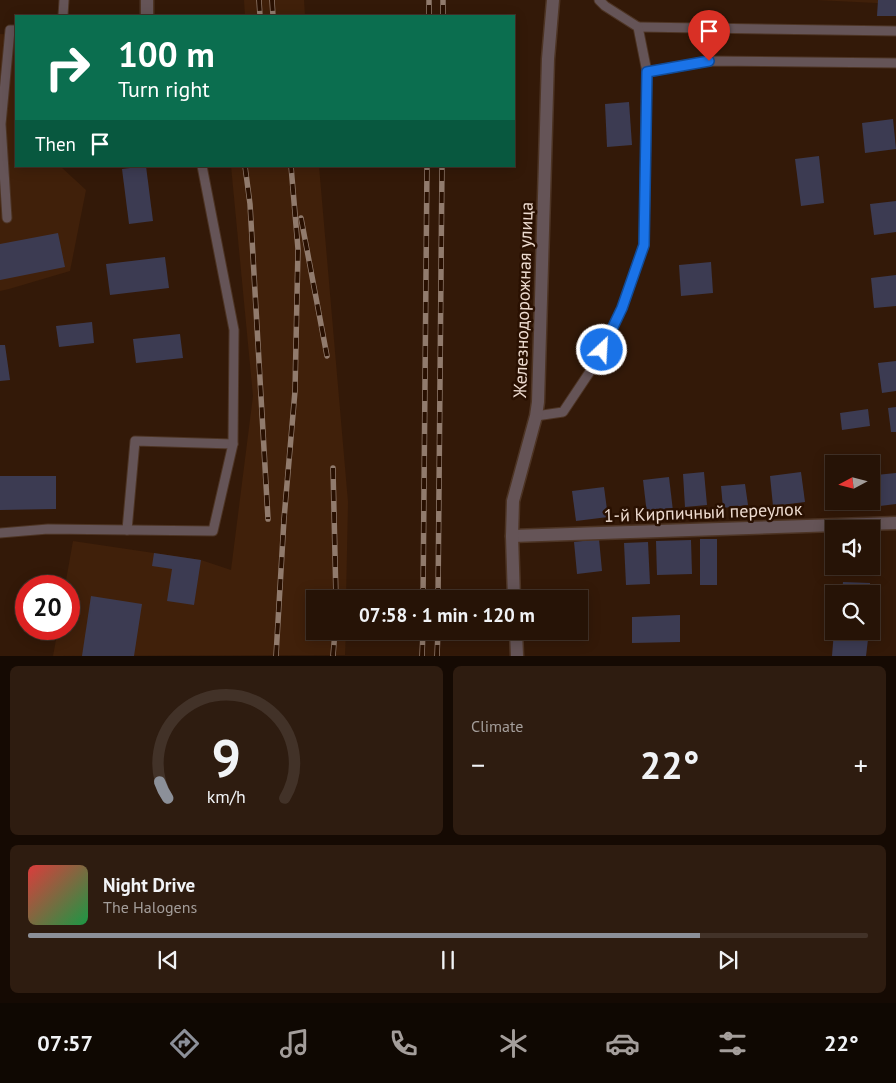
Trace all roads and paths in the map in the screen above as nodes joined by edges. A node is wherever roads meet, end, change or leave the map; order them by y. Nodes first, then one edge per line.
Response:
1 (64, 0) edge
2 (146, 0) edge
3 (553, 0) edge
4 (599, 0) edge
5 (63, 15) edge
6 (147, 15) edge
7 (638, 26) junction
8 (15, 30) edge
9 (896, 30) edge
10 (896, 62) edge
11 (647, 72) junction
12 (202, 167) edge
13 (7, 218) dead end
14 (536, 416) junction
15 (234, 444) junction
16 (896, 523) edge
17 (127, 530) junction
18 (0, 533) edge
19 (512, 536) junction
20 (514, 590) edge
21 (516, 640) edge
22 (517, 656) edge

1 - 5 lane
2 - 6 street
3 - 14 street, Железнодорожная улица
4 - 7 lane
7 - 9 lane
7 - 11 lane
8 - 13 lane
10 - 11 lane
11 - 14 lane
12 - 15 lane
14 - 19 street, Железнодорожная улица
15 - 17 lane
15 - 17 lane
16 - 19 street, 1-й Кирпичный переулок
17 - 18 lane
19 - 20 street, Железнодорожная улица
21 - 22 street

